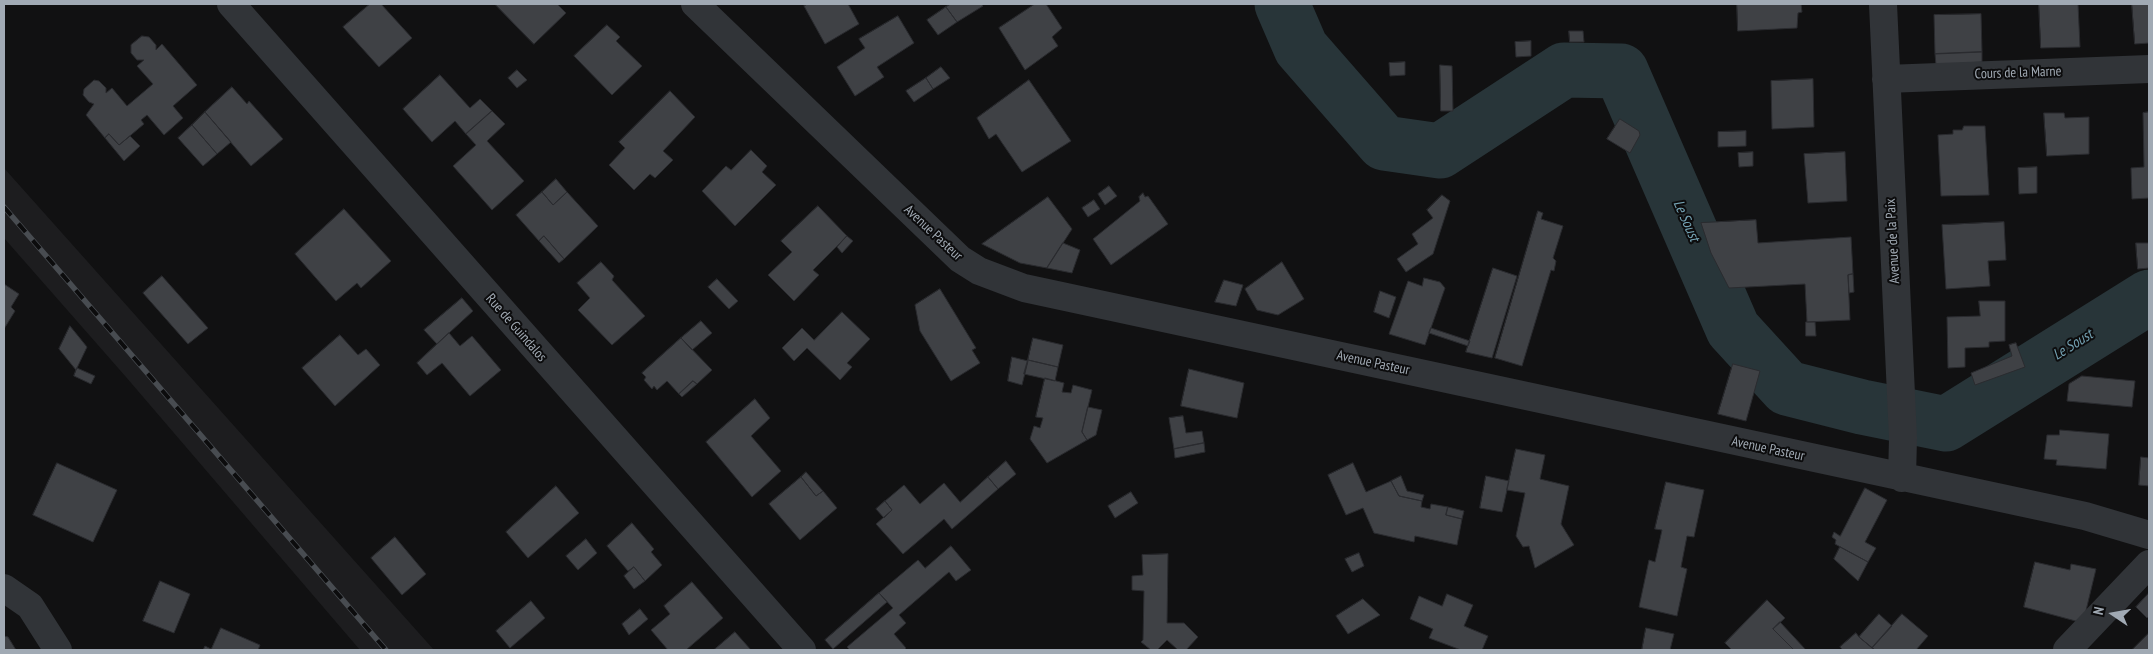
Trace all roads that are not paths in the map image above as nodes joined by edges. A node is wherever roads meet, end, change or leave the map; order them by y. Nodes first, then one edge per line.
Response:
1 (231, 4) edge
2 (694, 4) edge
3 (1883, 4) edge
4 (2149, 69) edge
5 (1886, 79) junction
6 (1902, 478) junction
7 (2149, 535) edge
8 (2149, 564) edge
9 (4, 588) edge
10 (58, 650) edge
11 (802, 650) edge
12 (2068, 650) edge

1 - 11 street, Rue de Guindalos
2 - 6 street, Avenue Pasteur
3 - 5 street, Avenue de la Paix
4 - 5 street, Cours de la Marne
5 - 6 street, Avenue de la Paix
6 - 7 street, Avenue Pasteur
8 - 12 street
9 - 10 street

